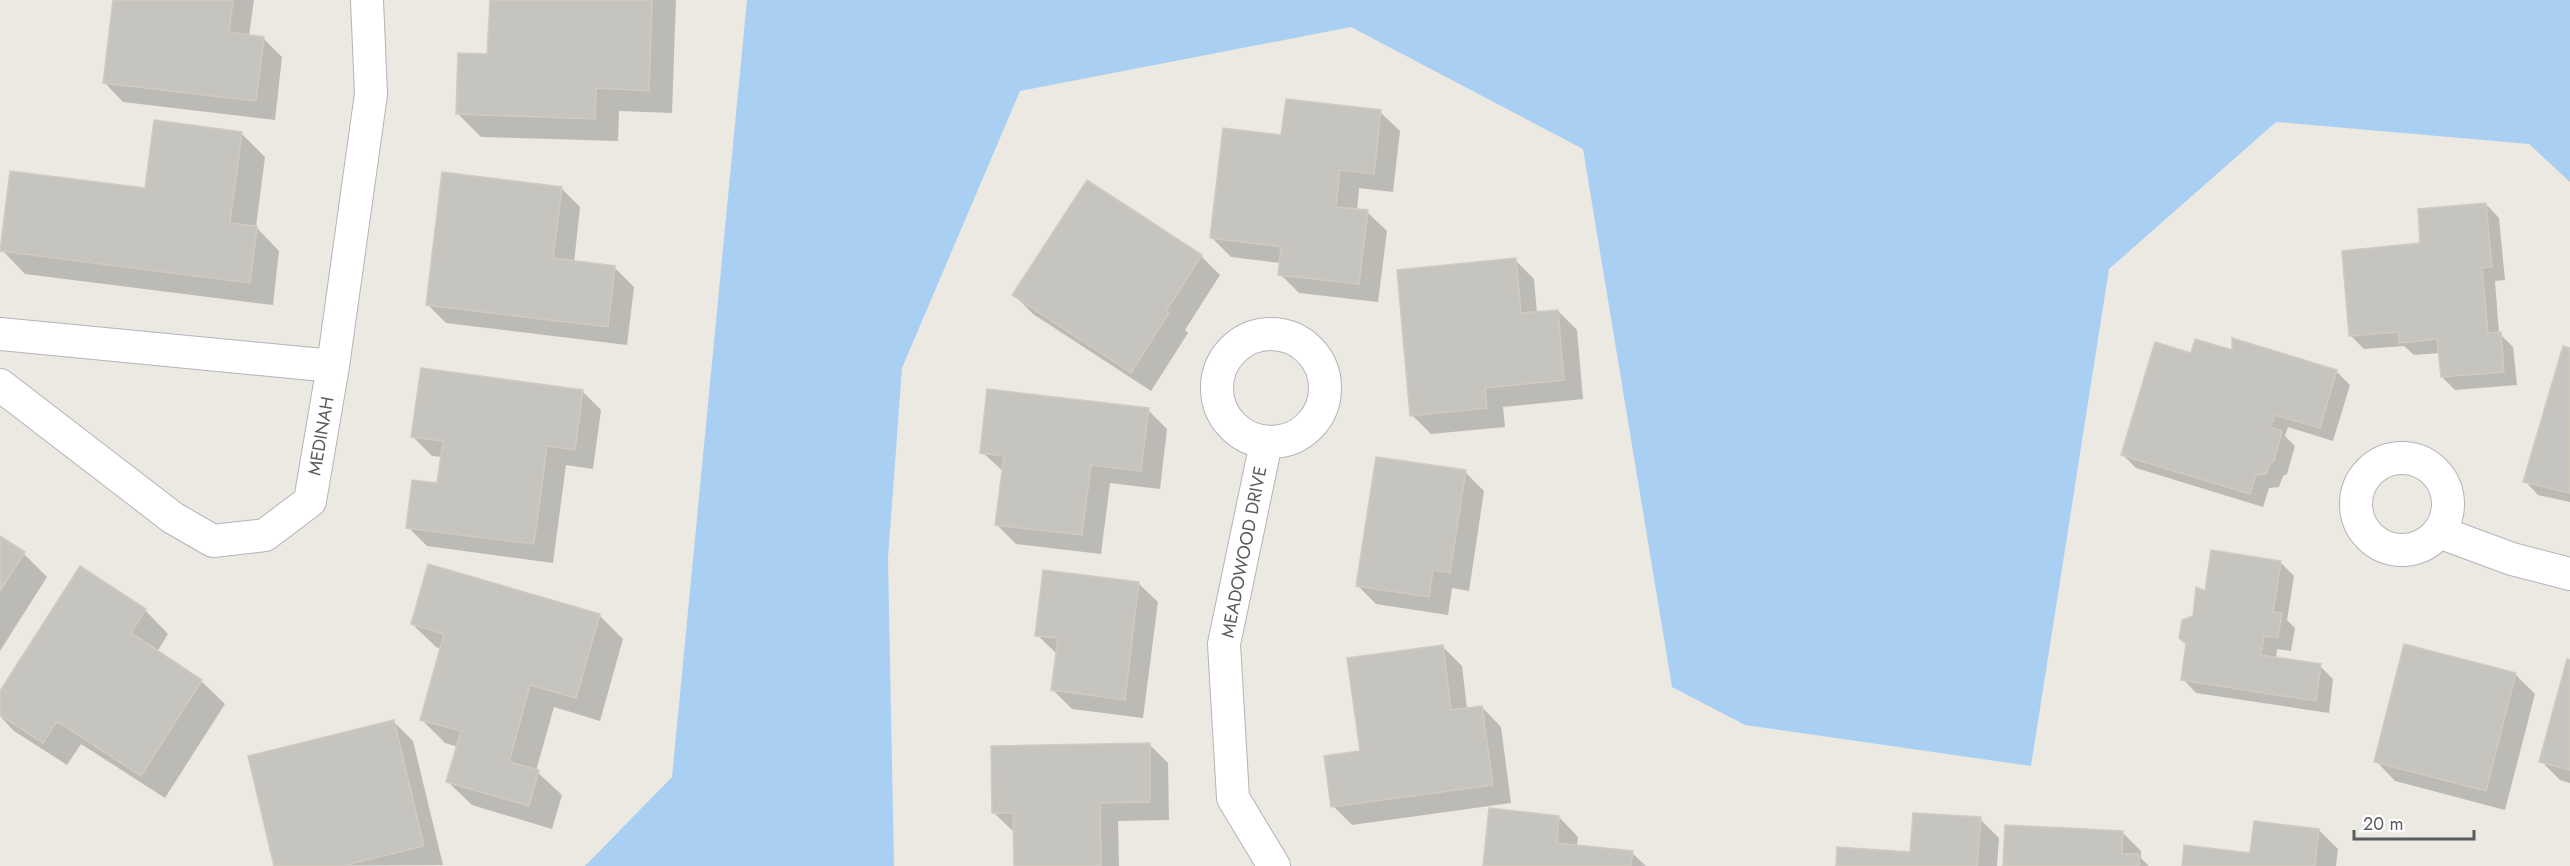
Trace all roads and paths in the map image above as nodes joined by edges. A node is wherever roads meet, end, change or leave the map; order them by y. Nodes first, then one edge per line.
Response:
1 (367, 0) edge
2 (0, 334) edge
3 (333, 366) junction
4 (0, 385) edge
5 (1266, 442) dead end
6 (2439, 532) dead end
7 (2570, 574) edge
8 (1274, 866) edge

1 - 3 street, MEDINAH
2 - 3 street
3 - 4 street, MEDINAH
5 - 8 street, MEADOWOOD DRIVE
6 - 7 street

